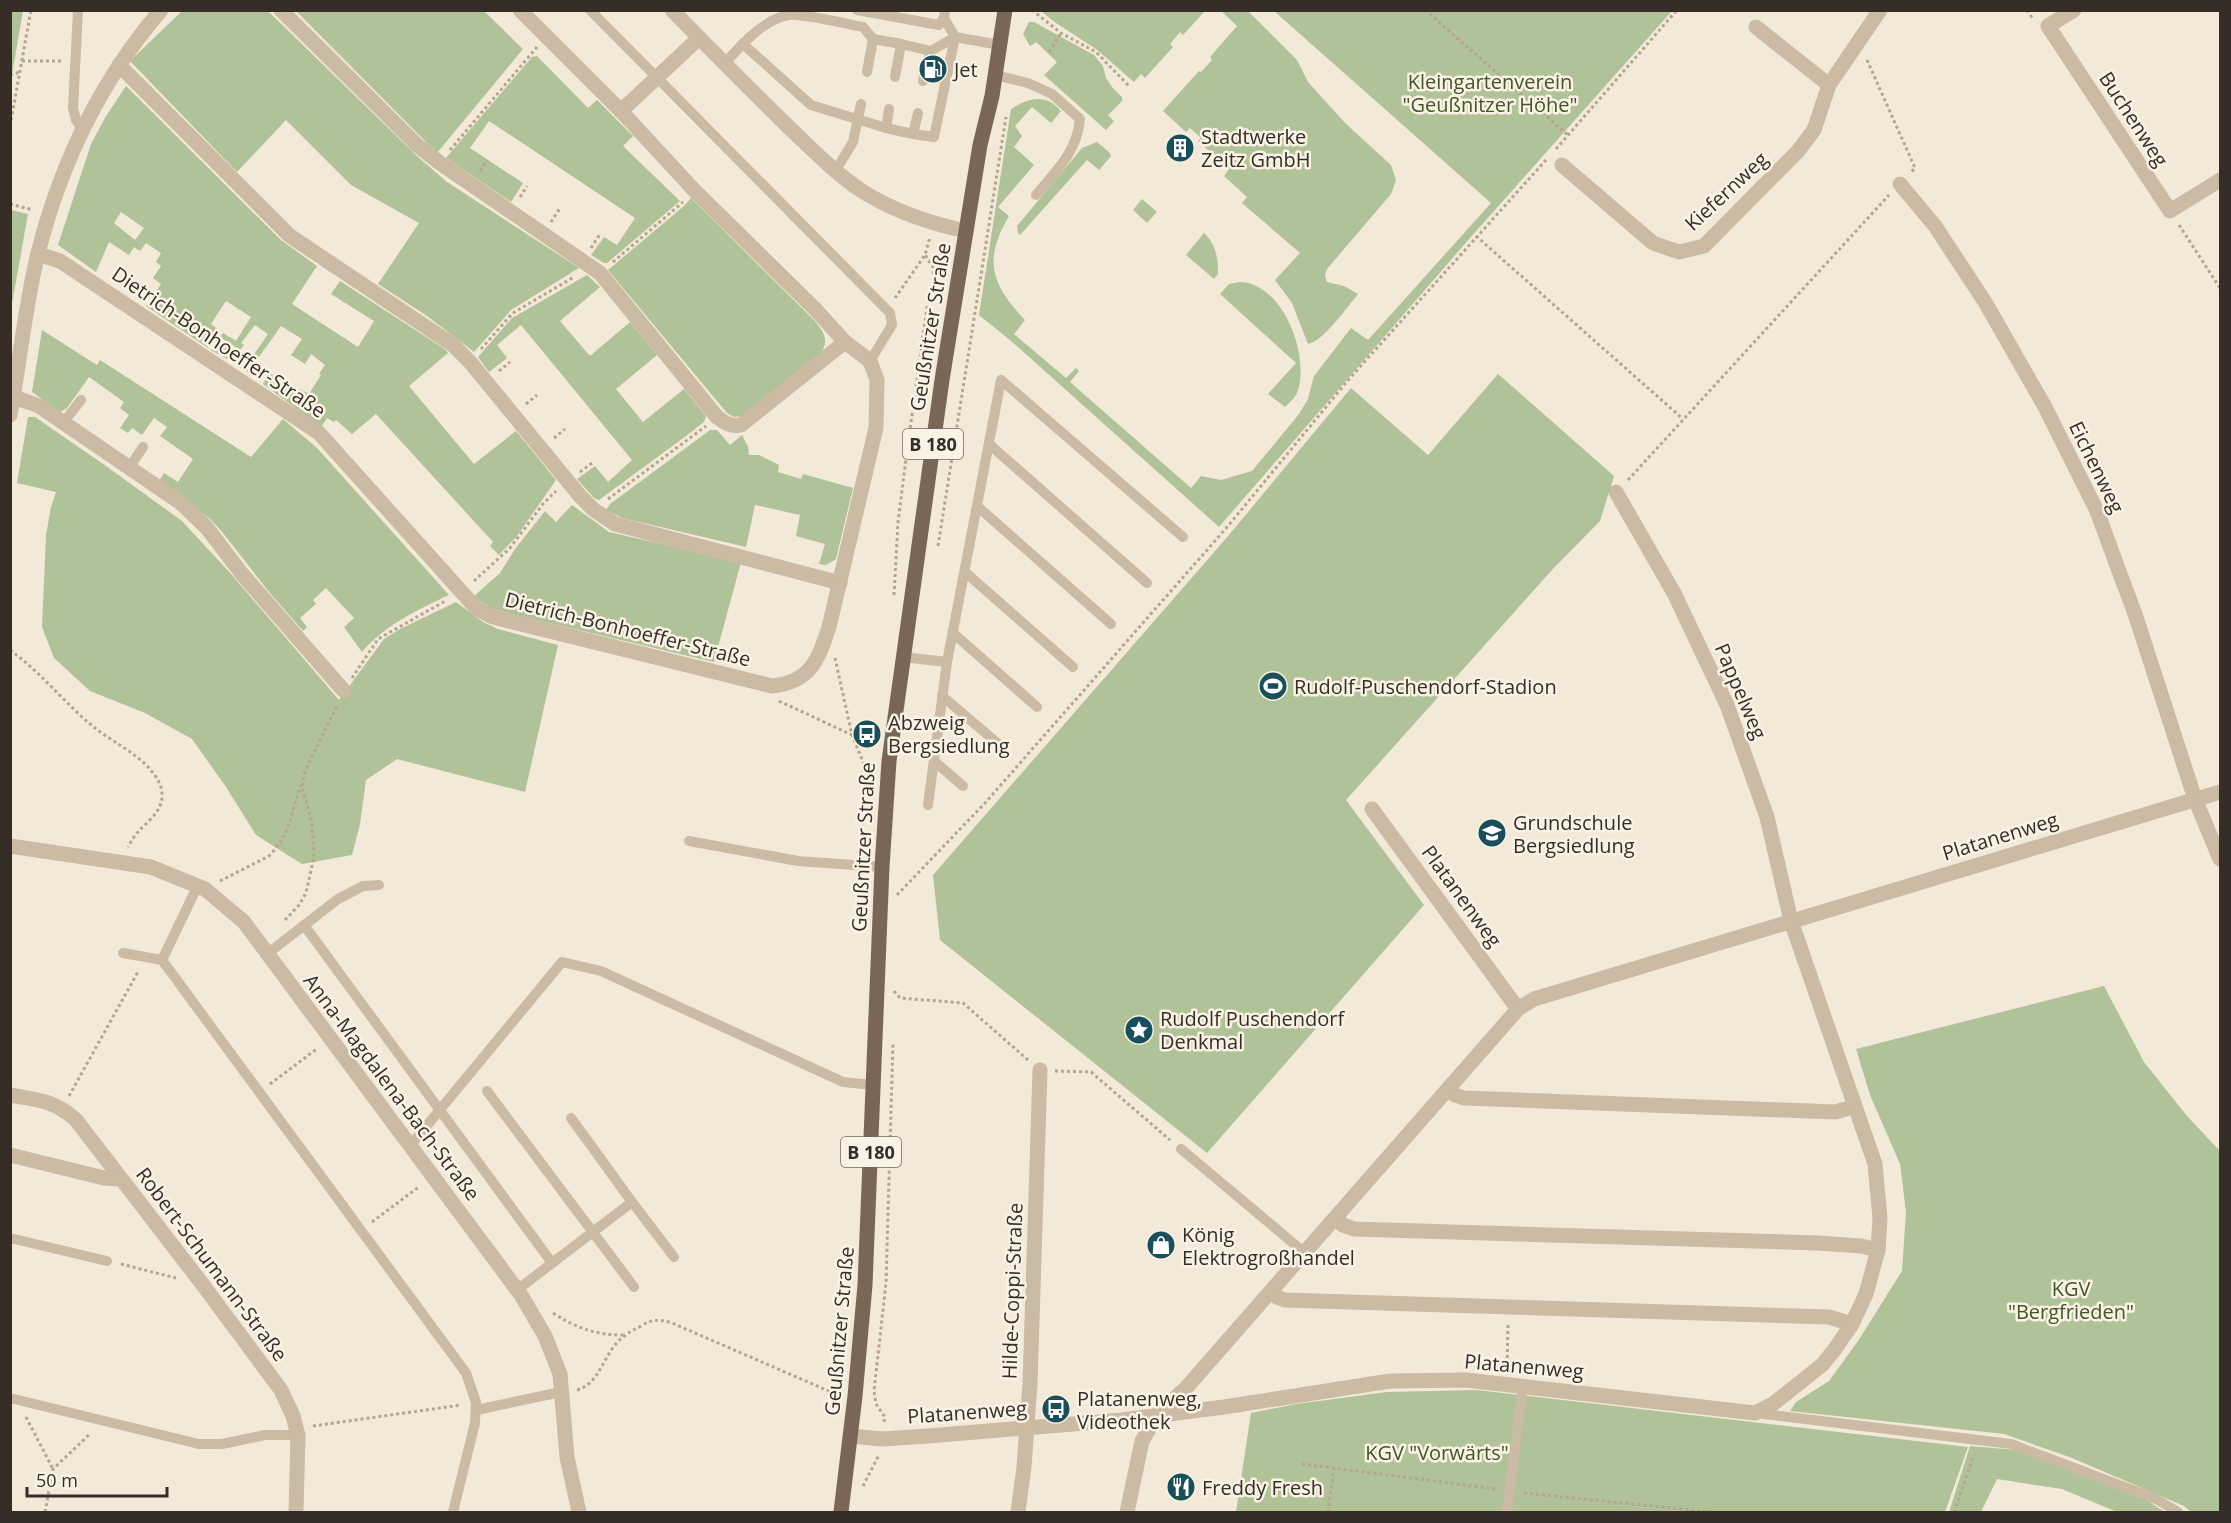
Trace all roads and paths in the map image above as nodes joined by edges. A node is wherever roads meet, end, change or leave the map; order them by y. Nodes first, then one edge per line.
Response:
1 (30, 10) edge
2 (78, 10) edge
3 (161, 10) edge
4 (281, 10) edge
5 (520, 10) edge
6 (590, 10) edge
7 (672, 10) edge
8 (857, 10) edge
9 (1005, 10) edge
10 (1032, 10) edge
11 (1425, 10) edge
12 (1677, 10) edge
13 (1880, 10) edge
14 (2074, 10) edge
15 (945, 14) edge
16 (1756, 27) dead end
17 (1061, 33) junction
18 (546, 36) junction
19 (956, 37) junction
20 (699, 38) junction
21 (873, 39) junction
22 (1858, 41) junction
23 (742, 44) junction
24 (901, 44) junction
25 (1000, 45) junction
26 (931, 51) junction
27 (1049, 52) dead end
28 (22, 61) junction
29 (76, 61) junction
30 (725, 63) junction
31 (118, 65) junction
32 (20, 72) junction
33 (867, 72) dead end
34 (10, 75) edge
35 (995, 75) junction
36 (895, 77) dead end
37 (658, 79) junction
38 (923, 81) dead end
39 (1828, 85) junction
40 (1129, 86) dead end
41 (861, 104) dead end
42 (889, 109) dead end
43 (621, 111) junction
44 (1007, 112) dead end
45 (918, 113) dead end
46 (857, 121) junction
47 (10, 126) edge
48 (886, 128) junction
49 (82, 129) junction
50 (913, 134) junction
51 (1568, 135) junction
52 (440, 163) junction
53 (1562, 165) dead end
54 (1915, 168) dead end
55 (836, 170) junction
56 (2220, 180) edge
57 (1900, 184) joint
58 (694, 190) junction
59 (1036, 195) dead end
60 (10, 204) edge
61 (33, 210) dead end
62 (2170, 211) junction
63 (933, 223) junction
64 (966, 231) junction
65 (1476, 236) junction
66 (38, 254) junction
67 (925, 255) junction
68 (596, 269) junction
69 (2220, 288) edge
70 (888, 310) junction
71 (845, 342) junction
72 (870, 361) junction
73 (470, 362) junction
74 (14, 397) junction
75 (81, 400) dead end
76 (10, 415) edge
77 (717, 417) junction
78 (1683, 419) junction
79 (63, 423) junction
80 (989, 444) junction
81 (143, 447) dead end
82 (129, 468) junction
83 (568, 482) junction
84 (1616, 492) joint
85 (977, 506) junction
86 (594, 510) junction
87 (1183, 537) dead end
88 (937, 550) dead end
89 (964, 572) junction
90 (840, 583) junction
91 (1147, 583) dead end
92 (460, 593) junction
93 (893, 604) dead end
94 (1111, 624) dead end
95 (829, 627) junction
96 (953, 633) junction
97 (10, 650) edge
98 (902, 657) junction
99 (947, 662) junction
100 (1072, 667) dead end
101 (759, 684) junction
102 (344, 691) junction
103 (942, 696) junction
104 (1037, 707) dead end
105 (852, 735) junction
106 (1002, 747) dead end
107 (934, 760) junction
108 (302, 783) junction
109 (887, 784) junction
110 (963, 786) dead end
111 (2220, 792) edge
112 (2195, 799) junction
113 (928, 804) dead end
114 (1372, 809) dead end
115 (689, 841) dead end
116 (10, 846) edge
117 (2220, 859) edge
118 (122, 862) junction
119 (882, 867) junction
120 (380, 885) dead end
121 (202, 887) junction
122 (895, 889) dead end
123 (284, 921) dead end
124 (1791, 921) junction
125 (304, 925) junction
126 (123, 953) dead end
127 (267, 954) junction
128 (146, 957) junction
129 (162, 960) junction
130 (877, 989) junction
131 (1518, 1009) junction
132 (330, 1039) junction
133 (1040, 1070) junction
134 (873, 1085) junction
135 (1448, 1089) junction
136 (487, 1091) dead end
137 (259, 1092) junction
138 (10, 1095) edge
139 (1853, 1107) junction
140 (63, 1108) junction
141 (440, 1111) junction
142 (571, 1118) dead end
143 (410, 1146) junction
144 (1181, 1149) joint
145 (10, 1155) edge
146 (433, 1177) junction
147 (121, 1179) junction
148 (632, 1202) junction
149 (1336, 1219) junction
150 (361, 1230) junction
151 (591, 1233) junction
152 (10, 1238) edge
153 (1878, 1250) junction
154 (1305, 1253) junction
155 (674, 1257) dead end
156 (107, 1261) joint
157 (552, 1263) junction
158 (203, 1285) junction
159 (634, 1287) dead end
160 (517, 1290) junction
161 (1271, 1292) junction
162 (1509, 1305) junction
163 (550, 1312) dead end
164 (1852, 1324) junction
165 (624, 1335) junction
166 (1507, 1384) junction
167 (1523, 1385) junction
168 (561, 1392) junction
169 (855, 1396) junction
170 (14, 1398) edge
171 (476, 1406) junction
172 (1755, 1413) junction
173 (1157, 1414) junction
174 (105, 1421) junction
175 (1027, 1429) junction
176 (298, 1432) junction
177 (851, 1436) junction
178 (1979, 1439) junction
179 (1302, 1464) dead end
180 (1334, 1468) junction
181 (53, 1469) junction
182 (1510, 1491) junction
183 (45, 1512) edge
184 (296, 1512) edge
185 (453, 1512) edge
186 (579, 1512) edge
187 (841, 1512) edge
188 (1018, 1512) edge
189 (1127, 1512) edge
190 (1328, 1512) edge
191 (1507, 1512) edge
192 (1711, 1512) edge
193 (1954, 1512) edge
194 (2178, 1512) edge

1 - 28 path
2 - 29 lane
3 - 31 street
4 - 52 street
5 - 18 street
6 - 37 lane
7 - 20 street
8 - 15 lane
9 - 25 main road, Geußnitzer Straße / B 180
10 - 17 path
11 - 51 path
12 - 51 path
13 - 22 street, Kiefernweg
14 - 62 street, Buchenweg
15 - 19 lane
16 - 39 street
17 - 27 path
17 - 40 path
18 - 43 street
18 - 52 path
19 - 25 lane
19 - 26 lane
19 - 50 lane
20 - 30 street
20 - 37 street
21 - 23 lane
21 - 24 lane
21 - 33 lane
22 - 39 street, Kiefernweg
22 - 54 path
23 - 30 lane
23 - 46 lane
24 - 26 lane
24 - 36 lane
25 - 35 main road, Geußnitzer Straße / B 180
26 - 38 lane
28 - 29 path
28 - 32 path
29 - 49 lane
30 - 55 street
31 - 49 street
31 - 73 street
32 - 34 path
32 - 47 path
35 - 59 lane
35 - 64 main road, Geußnitzer Straße / B 180
37 - 43 street
37 - 70 lane
39 - 53 street, Kiefernweg
41 - 46 lane
42 - 48 lane
43 - 58 street
44 - 88 path
45 - 50 lane
46 - 48 lane
46 - 55 lane
48 - 50 lane
49 - 66 street
51 - 65 path
52 - 68 street
55 - 63 street
56 - 62 street
57 - 78 path
57 - 112 street, Eichenweg
58 - 68 path
58 - 71 street
60 - 61 path
62 - 69 path
63 - 64 street
63 - 67 path
64 - 98 main road, Geußnitzer Straße / B 180
65 - 78 path
65 - 122 path
66 - 74 street
66 - 92 street, Dietrich-Bonhoeffer-Straße
67 - 70 path
67 - 93 path
68 - 73 path
68 - 77 street
70 - 72 lane
71 - 72 street
71 - 77 street
72 - 90 street, Dietrich-Bonhoeffer-Straße
73 - 83 street
74 - 76 street
74 - 79 street
75 - 79 lane
77 - 86 path
78 - 84 path
79 - 82 street
80 - 85 lane
80 - 87 lane
80 - 91 lane
81 - 82 lane
82 - 102 street
83 - 86 street
83 - 92 path
84 - 124 street, Pappelweg
85 - 89 lane
85 - 94 lane
86 - 90 street
89 - 96 lane
89 - 100 lane
90 - 95 street, Dietrich-Bonhoeffer-Straße
92 - 101 street, Dietrich-Bonhoeffer-Straße
92 - 102 path
95 - 101 street, Dietrich-Bonhoeffer-Straße
95 - 105 path
96 - 99 lane
96 - 104 lane
97 - 118 path
98 - 99 lane
98 - 109 main road, Geußnitzer Straße / B 180
99 - 103 lane
101 - 105 path
102 - 108 path
103 - 106 lane
103 - 107 lane
105 - 109 path
107 - 110 lane
107 - 113 lane
108 - 121 path
108 - 123 path
109 - 119 main road, Geußnitzer Straße / B 180
111 - 112 street, Platanenweg
112 - 117 street, Eichenweg
112 - 124 street, Platanenweg
114 - 131 street, Platanenweg
115 - 119 lane
116 - 118 street, Anna-Magdalena-Bach-Straße
118 - 121 street, Anna-Magdalena-Bach-Straße
119 - 130 main road, Geußnitzer Straße / B 180
120 - 125 lane
121 - 127 street, Anna-Magdalena-Bach-Straße
121 - 129 lane
124 - 131 street, Platanenweg
124 - 139 street
125 - 127 lane
125 - 141 lane
126 - 128 lane
127 - 132 street, Anna-Magdalena-Bach-Straße
128 - 129 lane
128 - 140 path
129 - 137 lane
130 - 133 path
130 - 134 main road, Geußnitzer Straße / B 180
131 - 135 street, Platanenweg
132 - 137 path
132 - 143 street, Anna-Magdalena-Bach-Straße
133 - 144 path
133 - 175 street, Hilde-Coppi-Straße
134 - 141 lane
134 - 169 main road, Geußnitzer Straße / B 180
135 - 139 street
135 - 149 street, Platanenweg
136 - 151 lane
137 - 150 lane
138 - 140 street, Robert-Schumann-Straße
139 - 153 street
140 - 147 street, Robert-Schumann-Straße
141 - 143 lane
141 - 157 lane
142 - 148 lane
143 - 146 street, Anna-Magdalena-Bach-Straße
144 - 154 lane
145 - 147 street
146 - 150 path
146 - 160 street, Anna-Magdalena-Bach-Straße
147 - 158 street, Robert-Schumann-Straße
148 - 151 lane
148 - 155 lane
149 - 153 street
149 - 154 street, Platanenweg
150 - 171 lane
151 - 157 lane
151 - 159 lane
152 - 156 lane
153 - 164 street
154 - 161 street, Platanenweg
156 - 158 path
157 - 160 lane
158 - 176 street, Robert-Schumann-Straße
160 - 168 street, Anna-Magdalena-Bach-Straße
161 - 162 street
161 - 173 street, Platanenweg
162 - 164 street
162 - 166 path
163 - 165 path
164 - 172 street
165 - 168 path
165 - 169 path
166 - 167 street, Platanenweg
166 - 173 street, Platanenweg
167 - 172 street, Platanenweg
167 - 182 lane
168 - 171 lane
168 - 186 street, Anna-Magdalena-Bach-Straße
169 - 177 main road, Geußnitzer Straße / B 180
170 - 174 lane
170 - 181 path
171 - 176 path
171 - 185 lane
172 - 178 lane
173 - 175 street, Platanenweg
173 - 189 street, Platanenweg
174 - 176 lane
174 - 181 path
175 - 177 street, Platanenweg
175 - 188 street, Hilde-Coppi-Straße
176 - 184 street, Robert-Schumann-Straße
177 - 187 main road, Geußnitzer Straße / B 180
178 - 193 path
178 - 194 lane
179 - 180 path
180 - 182 path
180 - 190 path
181 - 183 path
182 - 191 lane
182 - 192 path

